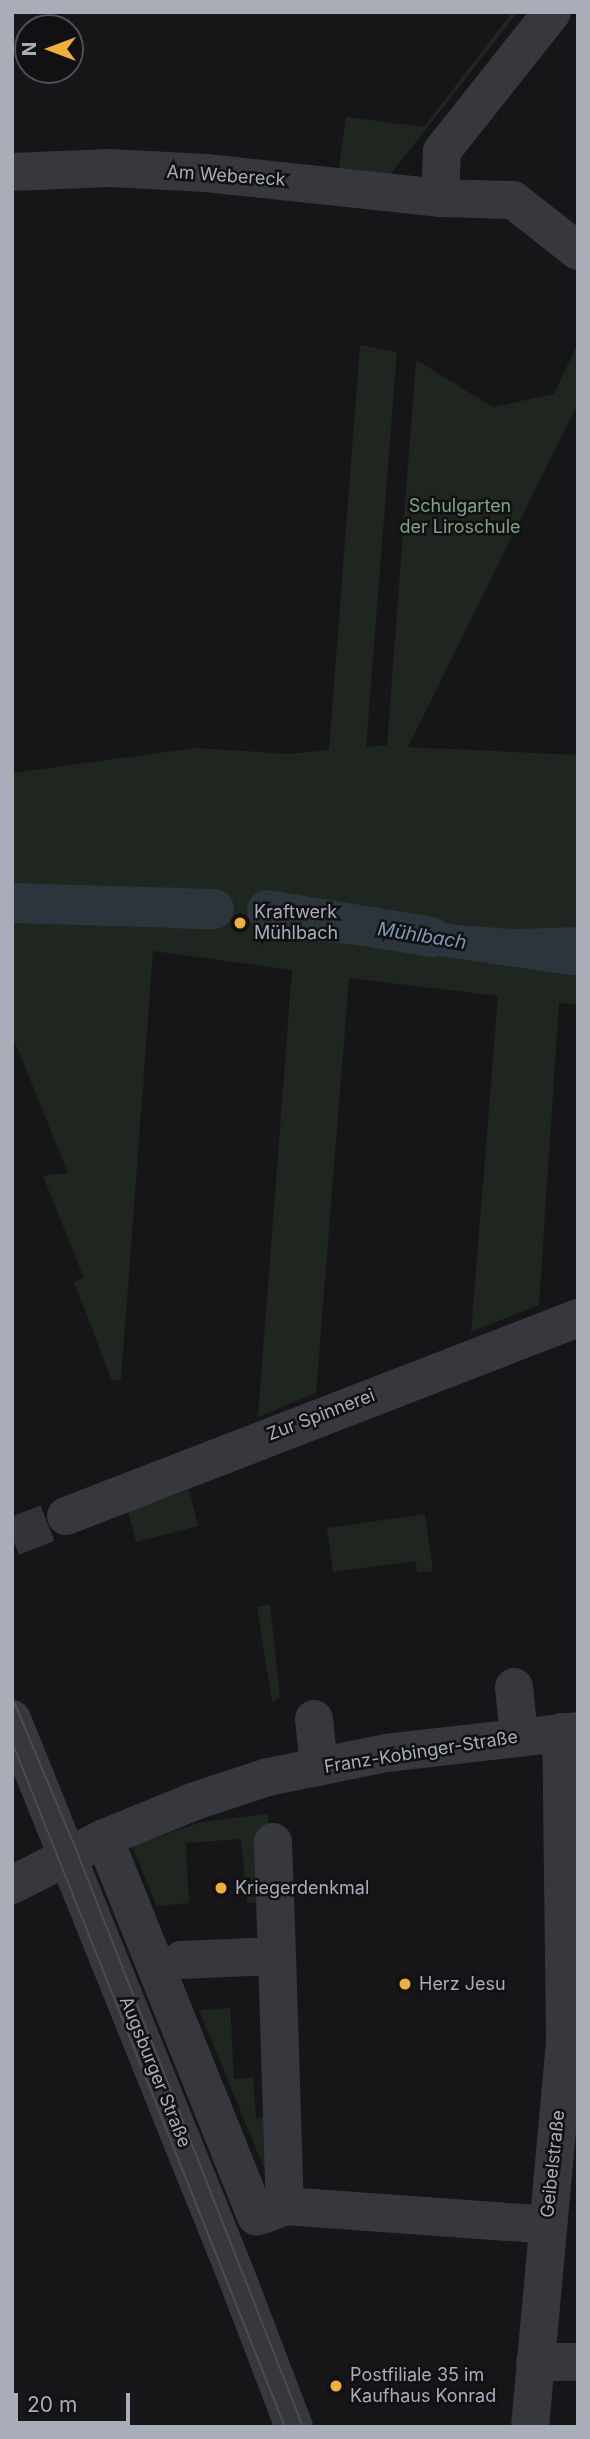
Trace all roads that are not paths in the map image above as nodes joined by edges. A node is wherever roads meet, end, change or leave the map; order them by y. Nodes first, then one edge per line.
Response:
1 (552, 12) edge
2 (12, 172) edge
3 (440, 198) junction
4 (578, 251) edge
5 (578, 1318) edge
6 (66, 1516) tunnel mouth
7 (514, 1687) dead end
8 (12, 1719) edge
9 (314, 1719) dead end
10 (569, 1732) edge
11 (519, 1737) junction
12 (319, 1767) junction
13 (104, 1838) junction
14 (273, 1842) dead end
15 (69, 1855) junction
16 (12, 1885) edge
17 (277, 1956) junction
18 (170, 1960) junction
19 (571, 2040) edge
20 (271, 2212) junction
21 (547, 2225) junction
22 (218, 2232) junction
23 (535, 2362) junction
24 (578, 2362) edge
25 (294, 2427) edge
26 (530, 2427) edge

1 - 3 street
2 - 3 street, Am Webereck
3 - 4 street, Am Webereck
5 - 6 street, Zur Spinnerei
7 - 11 street
8 - 15 street, Augsburger Straße
9 - 12 street
10 - 11 street, Franz-Kobinger-Straße
10 - 19 street, Geibelstraße
11 - 12 street, Franz-Kobinger-Straße
12 - 13 street, Franz-Kobinger-Straße
13 - 15 street, Franz-Kobinger-Straße
13 - 18 street
14 - 17 street
15 - 16 street, Franz-Kobinger-Straße
15 - 22 street, Augsburger Straße
17 - 18 street
17 - 20 street
18 - 20 street
19 - 21 street, Geibelstraße
20 - 21 street
20 - 22 street
21 - 23 street, Geibelstraße
22 - 25 street, Augsburger Straße
23 - 24 street
23 - 26 street, Geibelstraße

